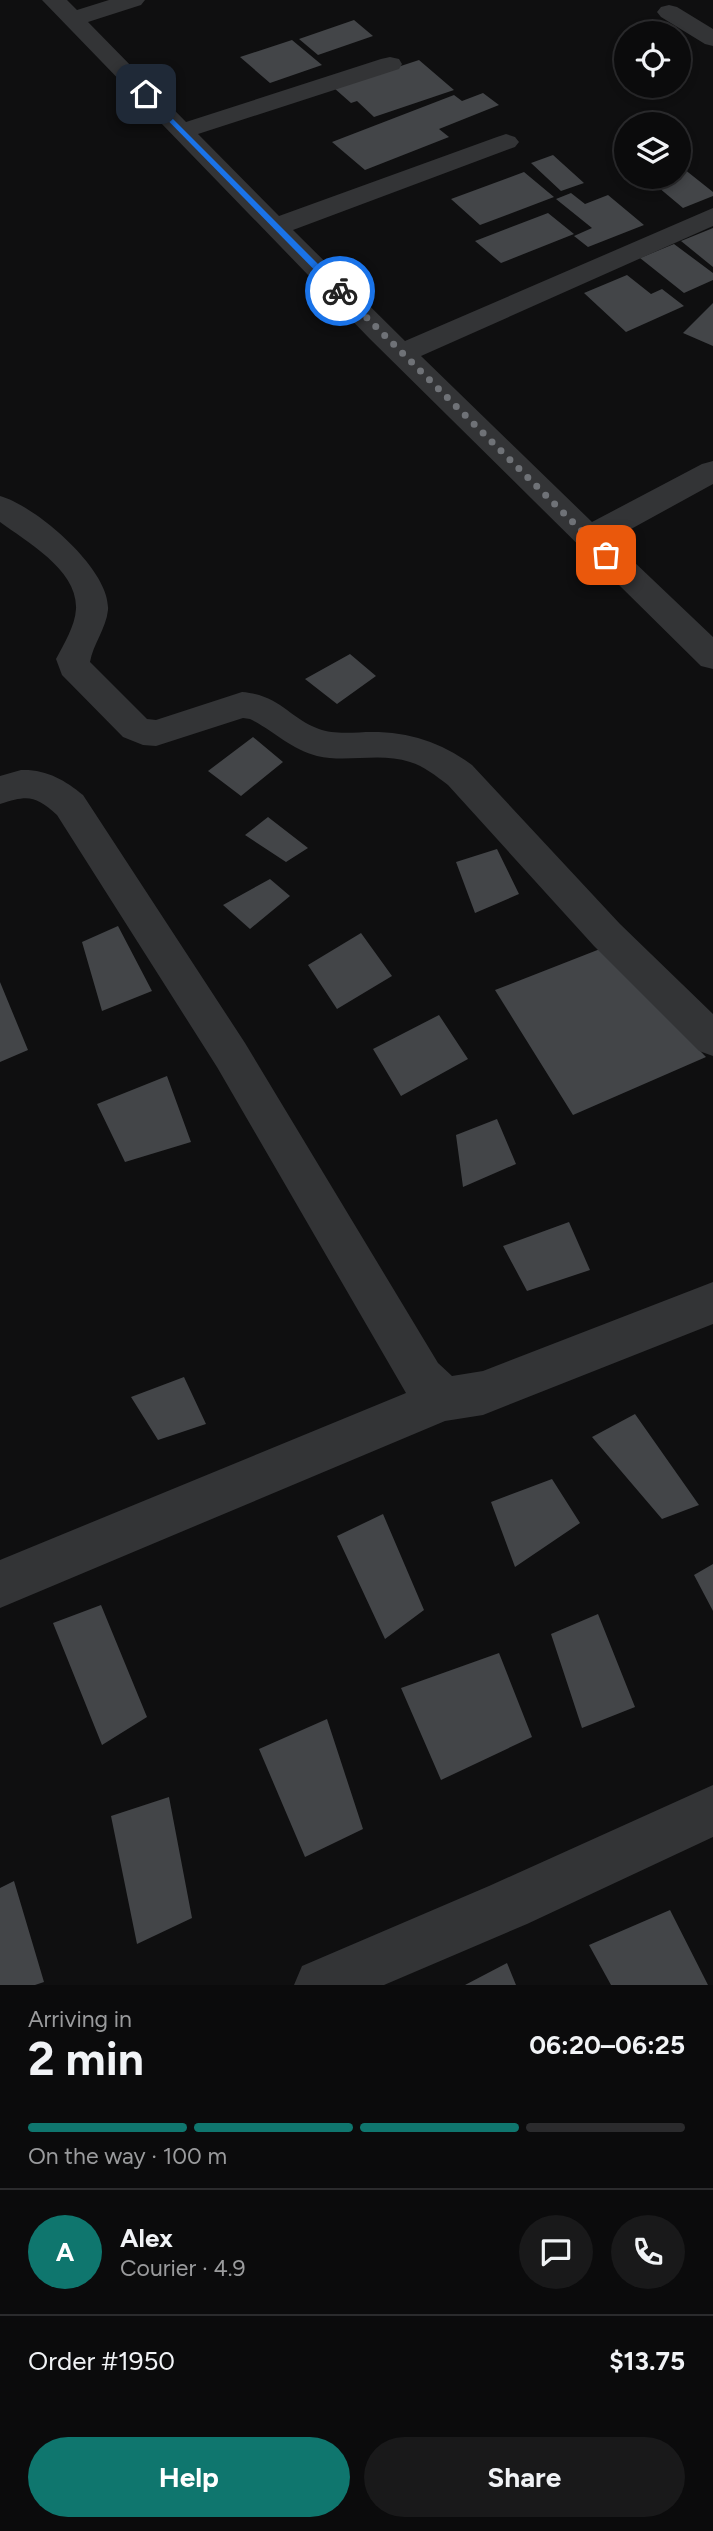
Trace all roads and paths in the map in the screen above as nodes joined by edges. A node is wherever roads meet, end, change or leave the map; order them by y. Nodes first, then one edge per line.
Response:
1 (133, 0) edge
2 (63, 9) edge
3 (669, 12) dead end
4 (713, 39) edge
5 (390, 64) dead end
6 (182, 131) junction
7 (506, 142) dead end
8 (713, 216) edge
9 (275, 227) junction
10 (403, 353) junction
11 (713, 471) edge
12 (0, 506) edge
13 (589, 538) junction
14 (713, 657) edge
15 (0, 790) edge
16 (713, 1039) edge
17 (713, 1303) edge
18 (444, 1399) junction
19 (0, 1584) edge
20 (713, 1811) edge
21 (321, 1985) edge

1 - 2 street
2 - 6 street
3 - 4 street
5 - 6 street
6 - 9 street
7 - 9 street
8 - 10 street
9 - 10 street
10 - 13 street
11 - 13 street
12 - 16 street
13 - 14 street
15 - 18 street
17 - 18 street
18 - 19 street
20 - 21 street

